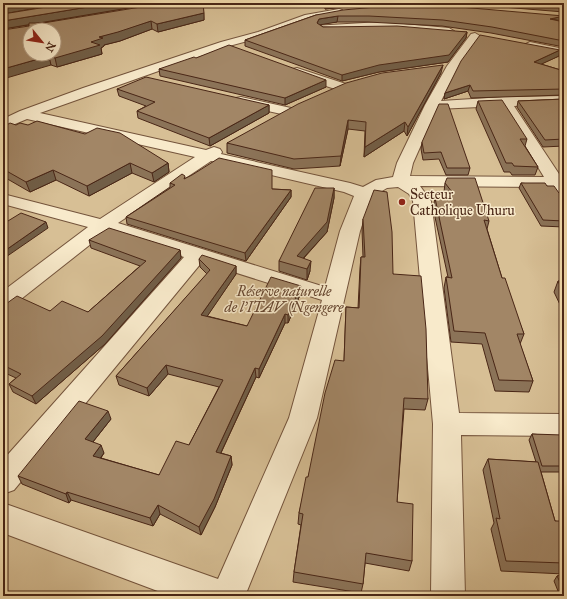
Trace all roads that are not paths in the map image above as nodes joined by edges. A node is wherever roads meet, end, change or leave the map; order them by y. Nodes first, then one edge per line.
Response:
1 (349, 10) edge
2 (262, 34) junction
3 (519, 43) edge
4 (226, 44) junction
5 (246, 52) edge
6 (564, 52) edge
7 (289, 69) edge
8 (320, 96) edge
9 (232, 99) edge
10 (564, 100) edge
11 (504, 101) junction
12 (432, 105) junction
13 (25, 114) junction
14 (265, 123) edge
15 (3, 125) edge
16 (227, 145) edge
17 (206, 156) junction
18 (401, 181) junction
19 (562, 186) edge
20 (364, 194) junction
21 (3, 199) edge
22 (103, 225) junction
23 (197, 255) junction
24 (332, 296) junction
25 (3, 302) edge
26 (447, 424) junction
27 (564, 425) edge
28 (3, 481) edge
29 (3, 518) edge
30 (217, 596) edge
31 (228, 596) edge
32 (448, 596) edge

1 - 2 street
2 - 4 street
2 - 12 street
3 - 6 street
4 - 5 street
4 - 13 street
7 - 8 street
9 - 14 street
10 - 11 street
11 - 12 street
11 - 19 street
12 - 18 street
13 - 15 street
13 - 17 street
16 - 17 street
17 - 20 street
17 - 22 street
18 - 19 street
18 - 20 street
18 - 26 street
20 - 24 street
21 - 22 street
22 - 23 street
22 - 25 street
23 - 24 street
23 - 28 street
24 - 31 street
26 - 27 street
26 - 32 street
29 - 30 street

